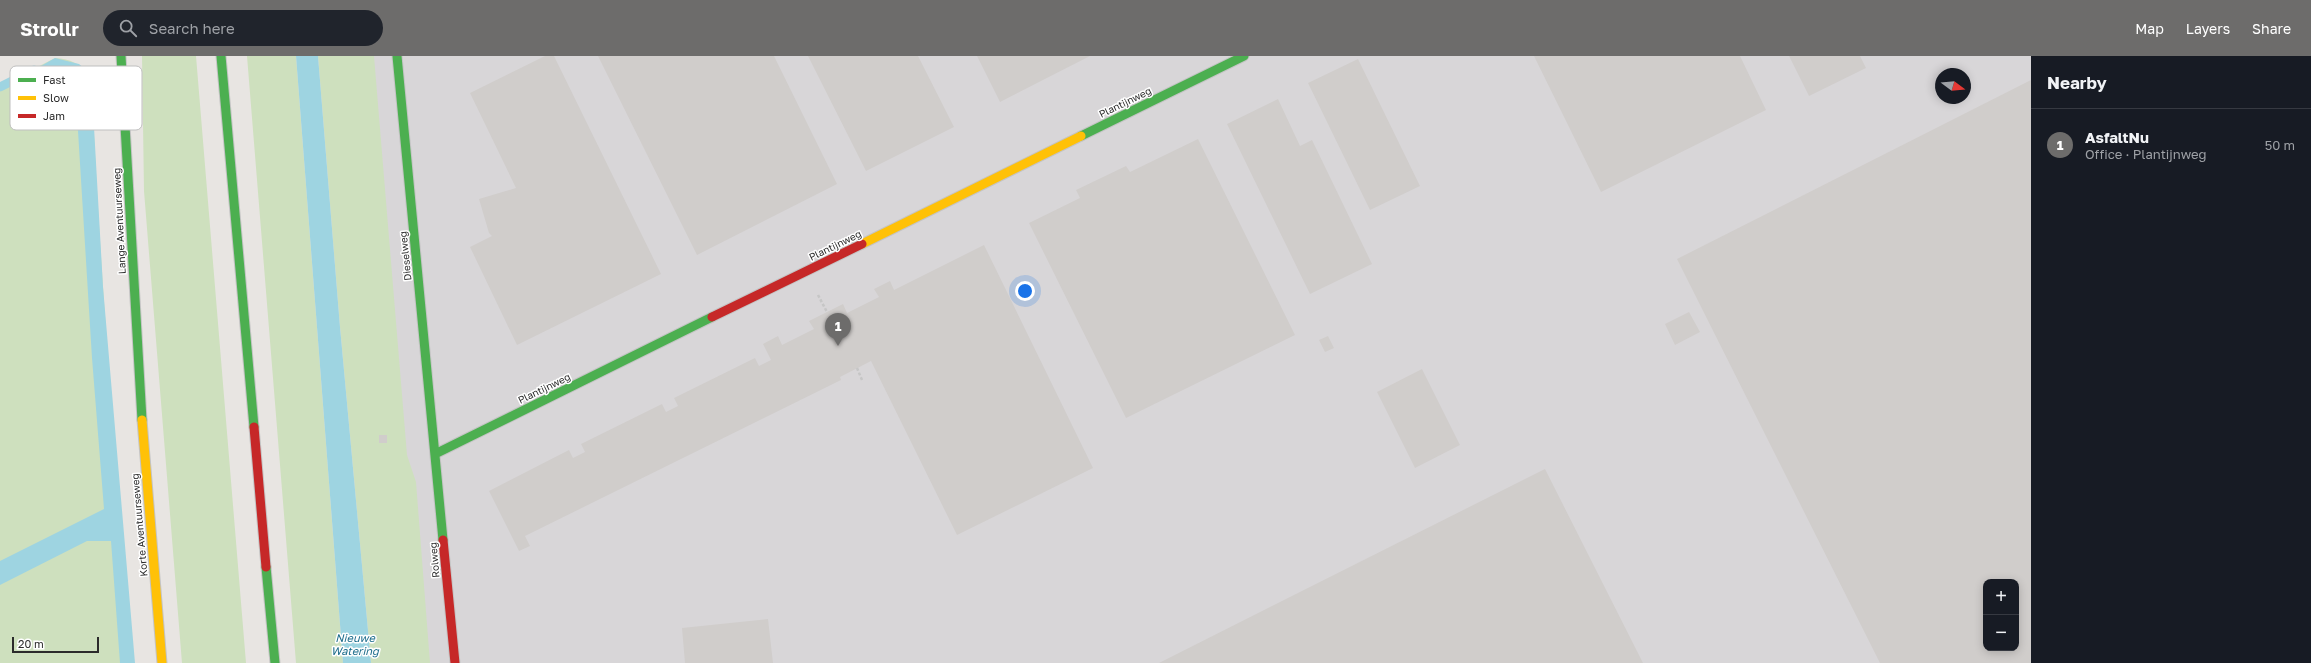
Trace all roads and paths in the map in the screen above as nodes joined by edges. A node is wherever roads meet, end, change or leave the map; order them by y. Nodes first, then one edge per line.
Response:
1 (121, 56) edge
2 (220, 56) edge
3 (396, 56) edge
4 (1244, 56) edge
5 (122, 66) edge
6 (125, 130) edge
7 (857, 368) dead end
8 (862, 380) dead end
9 (139, 384) joint
10 (435, 454) junction
11 (162, 663) edge
12 (275, 663) edge
13 (455, 663) edge

1 - 5 street, Lange Aventuurseweg
2 - 12 street
3 - 10 street, Dieselweg
4 - 10 street, Plantijnweg
6 - 9 street, Lange Aventuurseweg
7 - 8 path
9 - 11 street, Korte Aventuurseweg
10 - 13 street, Rolweg

